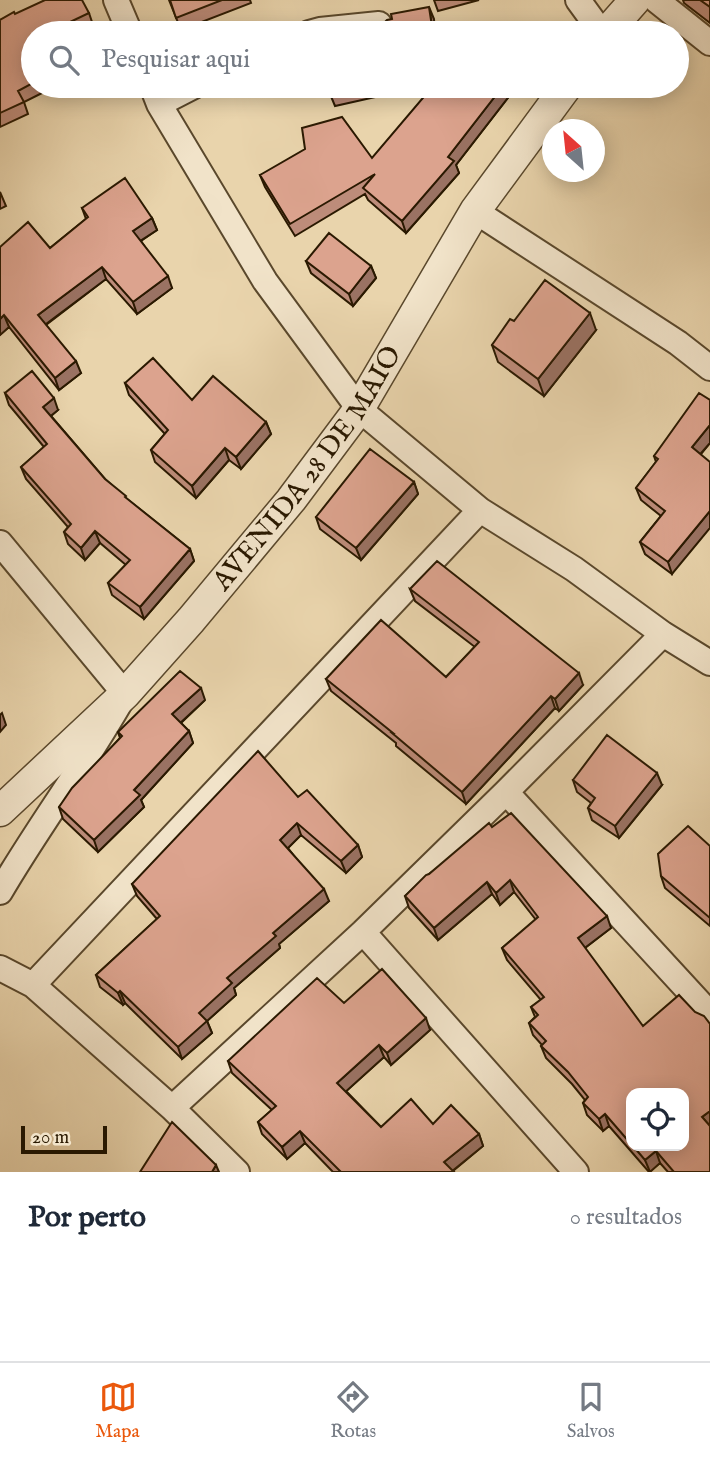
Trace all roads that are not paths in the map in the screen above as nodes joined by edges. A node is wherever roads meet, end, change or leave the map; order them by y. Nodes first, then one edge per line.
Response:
1 (116, 0) edge
2 (578, 0) edge
3 (635, 0) edge
4 (656, 0) edge
5 (125, 21) edge
6 (595, 21) edge
7 (615, 21) edge
8 (682, 21) edge
9 (689, 26) edge
10 (710, 43) edge
11 (157, 98) edge
12 (558, 98) edge
13 (475, 211) junction
14 (710, 368) edge
15 (359, 409) junction
16 (480, 510) junction
17 (0, 543) edge
18 (663, 634) junction
19 (710, 663) edge
20 (125, 694) junction
21 (506, 792) junction
22 (0, 811) edge
23 (0, 892) edge
24 (363, 932) junction
25 (0, 968) edge
26 (33, 985) junction
27 (710, 1014) edge
28 (172, 1108) junction
29 (237, 1172) edge
30 (576, 1172) edge

1 - 5 street
2 - 6 street
3 - 7 street
4 - 8 street
9 - 10 street
11 - 15 street
12 - 13 street, AVENIDA 28 DE MAIO
13 - 14 street
13 - 15 street, AVENIDA 28 DE MAIO
15 - 16 street
15 - 20 street, AVENIDA 28 DE MAIO
16 - 18 street
16 - 26 street
17 - 20 street
18 - 19 street
18 - 21 street
20 - 22 street, AVENIDA 28 DE MAIO
20 - 23 street
21 - 24 street
21 - 27 street
24 - 28 street
24 - 30 street
25 - 26 street
26 - 28 street
28 - 29 street

